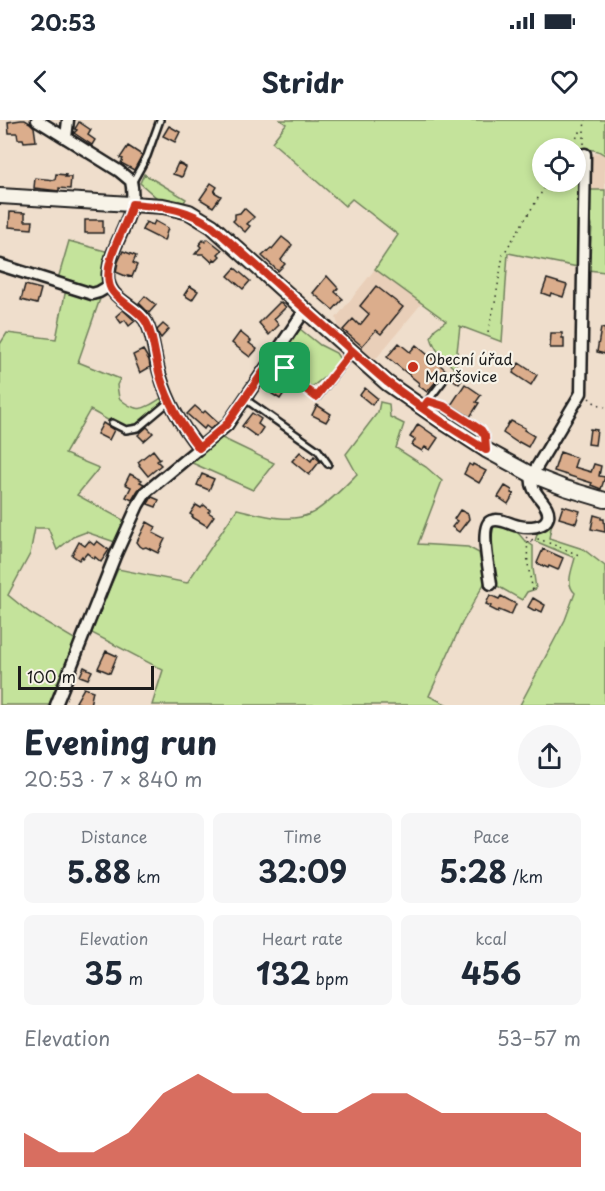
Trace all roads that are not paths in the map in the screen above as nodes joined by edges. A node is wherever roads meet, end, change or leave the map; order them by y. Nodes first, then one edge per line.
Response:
1 (37, 120) edge
2 (68, 120) edge
3 (160, 120) edge
4 (66, 138) junction
5 (132, 183) junction
6 (584, 192) edge
7 (0, 196) edge
8 (132, 204) junction
9 (0, 265) edge
10 (109, 286) junction
11 (305, 310) junction
12 (352, 351) junction
13 (443, 381) dead end
14 (316, 397) road end
15 (245, 399) junction
16 (170, 401) junction
17 (425, 405) junction
18 (112, 423) dead end
19 (199, 448) junction
20 (328, 464) dead end
21 (532, 475) junction
22 (605, 501) edge
23 (491, 585) dead end
24 (56, 705) edge

1 - 4 street
2 - 4 street
3 - 5 lane
4 - 5 street
5 - 8 street
6 - 21 street
7 - 8 main road
8 - 10 street
8 - 11 main road
9 - 10 street
10 - 16 street
11 - 12 main road
11 - 15 street
12 - 14 lane
12 - 17 main road
13 - 17 lane
15 - 19 street
15 - 20 lane
16 - 18 lane
16 - 19 street
17 - 21 main road
19 - 24 street
21 - 22 main road
21 - 23 street

